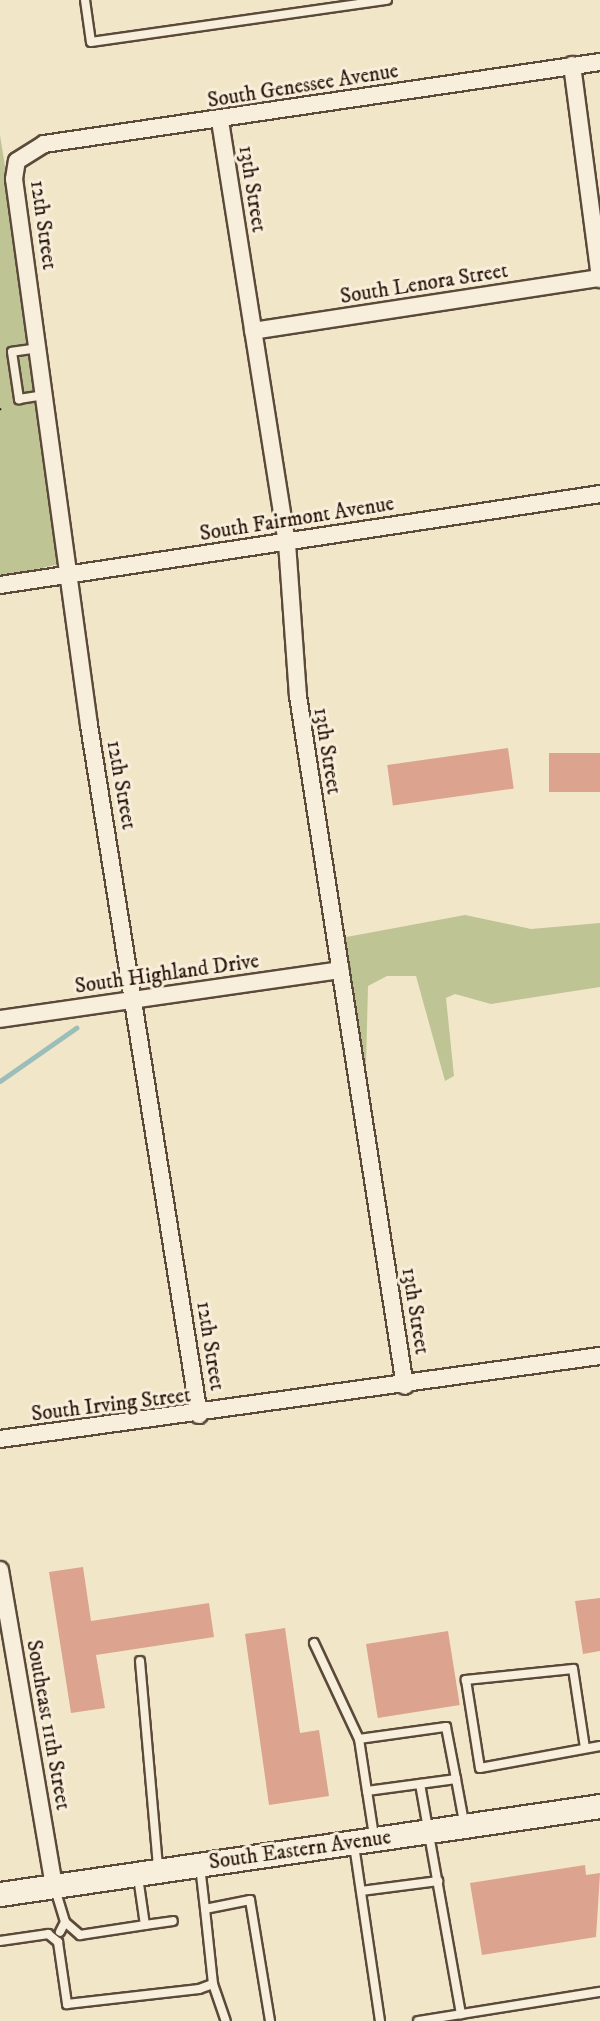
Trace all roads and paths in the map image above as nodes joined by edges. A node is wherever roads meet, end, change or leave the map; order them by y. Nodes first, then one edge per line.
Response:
1 (85, 0) edge
2 (387, 0) edge
3 (600, 62) edge
4 (572, 65) junction
5 (220, 121) junction
6 (17, 161) joint
7 (600, 278) edge
8 (253, 331) junction
9 (40, 348) junction
10 (46, 394) junction
11 (600, 494) edge
12 (287, 543) junction
13 (68, 574) junction
14 (0, 585) edge
15 (340, 970) junction
16 (137, 999) junction
17 (0, 1019) edge
18 (600, 1356) edge
19 (405, 1386) junction
20 (199, 1415) junction
21 (0, 1439) edge
22 (0, 1570) edge
23 (314, 1643) dead end
24 (141, 1661) dead end
25 (359, 1739) junction
26 (600, 1746) edge
27 (585, 1748) junction
28 (456, 1779) junction
29 (420, 1784) junction
30 (368, 1791) junction
31 (600, 1806) edge
32 (464, 1826) junction
33 (429, 1831) junction
34 (364, 1841) junction
35 (200, 1865) junction
36 (148, 1872) junction
37 (438, 1881) junction
38 (54, 1886) junction
39 (361, 1891) junction
40 (0, 1894) edge
41 (205, 1909) junction
42 (173, 1921) dead end
43 (65, 1922) junction
44 (145, 1925) junction
45 (60, 1932) dead end
46 (0, 1941) edge
47 (213, 1984) junction
48 (600, 1993) edge
49 (461, 2014) junction
50 (226, 2021) edge
51 (270, 2021) edge
52 (380, 2021) edge
53 (418, 2021) edge

1 - 2 lane
3 - 4 street, South Genessee Avenue
4 - 5 street, South Genessee Avenue
4 - 7 street
5 - 6 street, South Genessee Avenue
5 - 8 street, 13th Street
6 - 9 street, 12th Street
7 - 8 street, South Lenora Street
8 - 12 street, 13th Street
9 - 10 street, 12th Street
9 - 10 lane
10 - 13 street, 12th Street
11 - 12 street, South Fairmont Avenue
12 - 13 street, South Fairmont Avenue
12 - 15 street, 13th Street
13 - 14 street, South Fairmont Avenue
13 - 16 street, 12th Street
15 - 16 street, South Highland Drive
15 - 19 street, 13th Street
16 - 17 street, South Highland Drive
16 - 20 street, 12th Street
18 - 19 street, South Irving Street
19 - 20 street, South Irving Street
20 - 21 street, South Irving Street
22 - 38 street, Southeast 11th Street
23 - 25 lane
24 - 36 lane
25 - 28 lane
25 - 30 lane
26 - 27 lane
27 - 27 lane
28 - 29 lane
28 - 32 lane
29 - 30 lane
29 - 33 lane
30 - 34 lane
31 - 32 main road, South Eastern Avenue
32 - 33 main road, South Eastern Avenue
33 - 34 main road, South Eastern Avenue
33 - 37 lane
34 - 35 main road, South Eastern Avenue
34 - 39 lane
35 - 36 main road, South Eastern Avenue
35 - 41 lane
36 - 38 main road, South Eastern Avenue
36 - 44 lane
37 - 39 lane
37 - 49 lane
38 - 40 main road, South Eastern Avenue
38 - 43 lane
39 - 52 lane
41 - 47 lane
41 - 51 lane
42 - 44 lane
43 - 44 lane
43 - 45 lane
46 - 47 lane
47 - 50 lane
48 - 49 lane
49 - 53 lane

